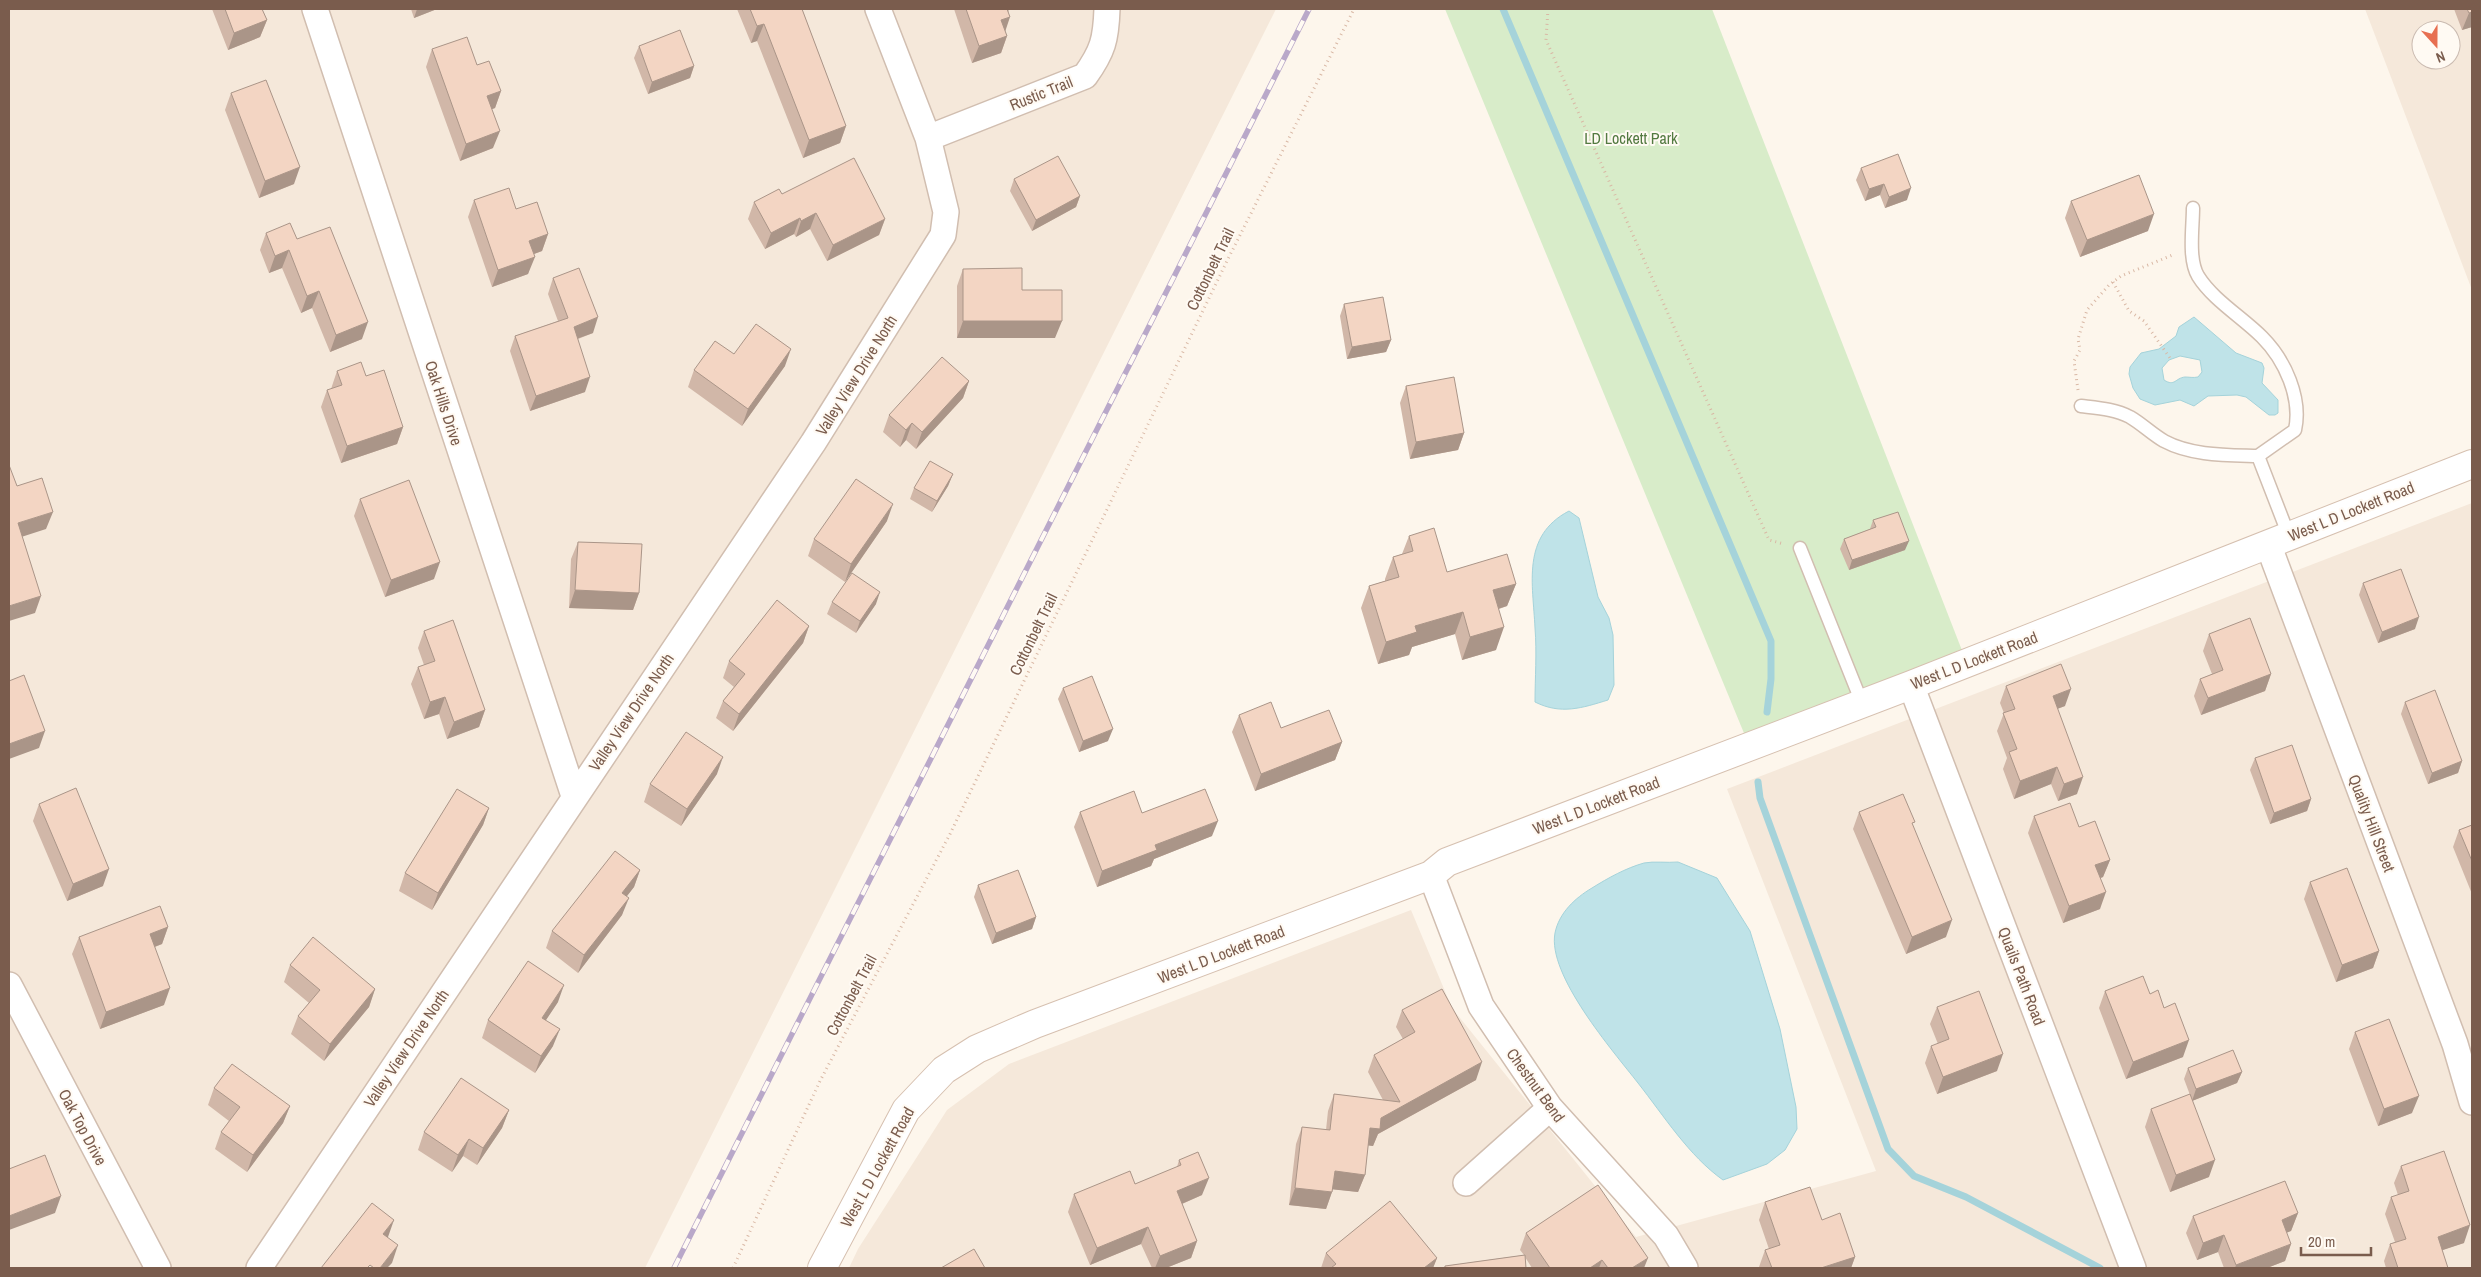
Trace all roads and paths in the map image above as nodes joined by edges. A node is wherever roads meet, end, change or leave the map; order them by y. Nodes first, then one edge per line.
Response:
1 (315, 9) edge
2 (878, 9) edge
3 (1107, 9) edge
4 (1354, 9) edge
5 (1548, 9) edge
6 (928, 138) junction
7 (2193, 208) dead end
8 (2183, 252) dead end
9 (2114, 282) junction
10 (2172, 361) dead end
11 (2082, 406) joint
12 (2258, 456) junction
13 (2472, 464) edge
14 (2278, 540) junction
15 (1800, 548) joint
16 (1911, 685) junction
17 (1862, 703) junction
18 (574, 796) junction
19 (1431, 875) junction
20 (9, 985) edge
21 (2472, 1102) edge
22 (1550, 1108) junction
23 (1466, 1183) dead end
24 (158, 1268) edge
25 (259, 1268) edge
26 (733, 1268) edge
27 (822, 1268) edge
28 (1684, 1268) edge
29 (2133, 1268) edge

1 - 18 street, Oak Hills Drive
2 - 6 street, Valley View Drive North
3 - 6 street, Rustic Trail
4 - 26 path, Cottonbelt Trail
5 - 15 path
6 - 18 street, Valley View Drive North
7 - 12 lane
8 - 9 path
9 - 10 path
9 - 11 path
11 - 12 lane
12 - 14 lane
13 - 14 main road, West L D Lockett Road
14 - 16 main road, West L D Lockett Road
14 - 21 street, Quality Hill Street
15 - 17 lane
16 - 17 main road, West L D Lockett Road
16 - 29 street, Quails Path Road
17 - 19 main road, West L D Lockett Road
18 - 25 street, Valley View Drive North
19 - 22 street, Chestnut Bend
19 - 27 main road, West L D Lockett Road
20 - 24 street, Oak Top Drive
22 - 23 street
22 - 28 street, Chestnut Bend

